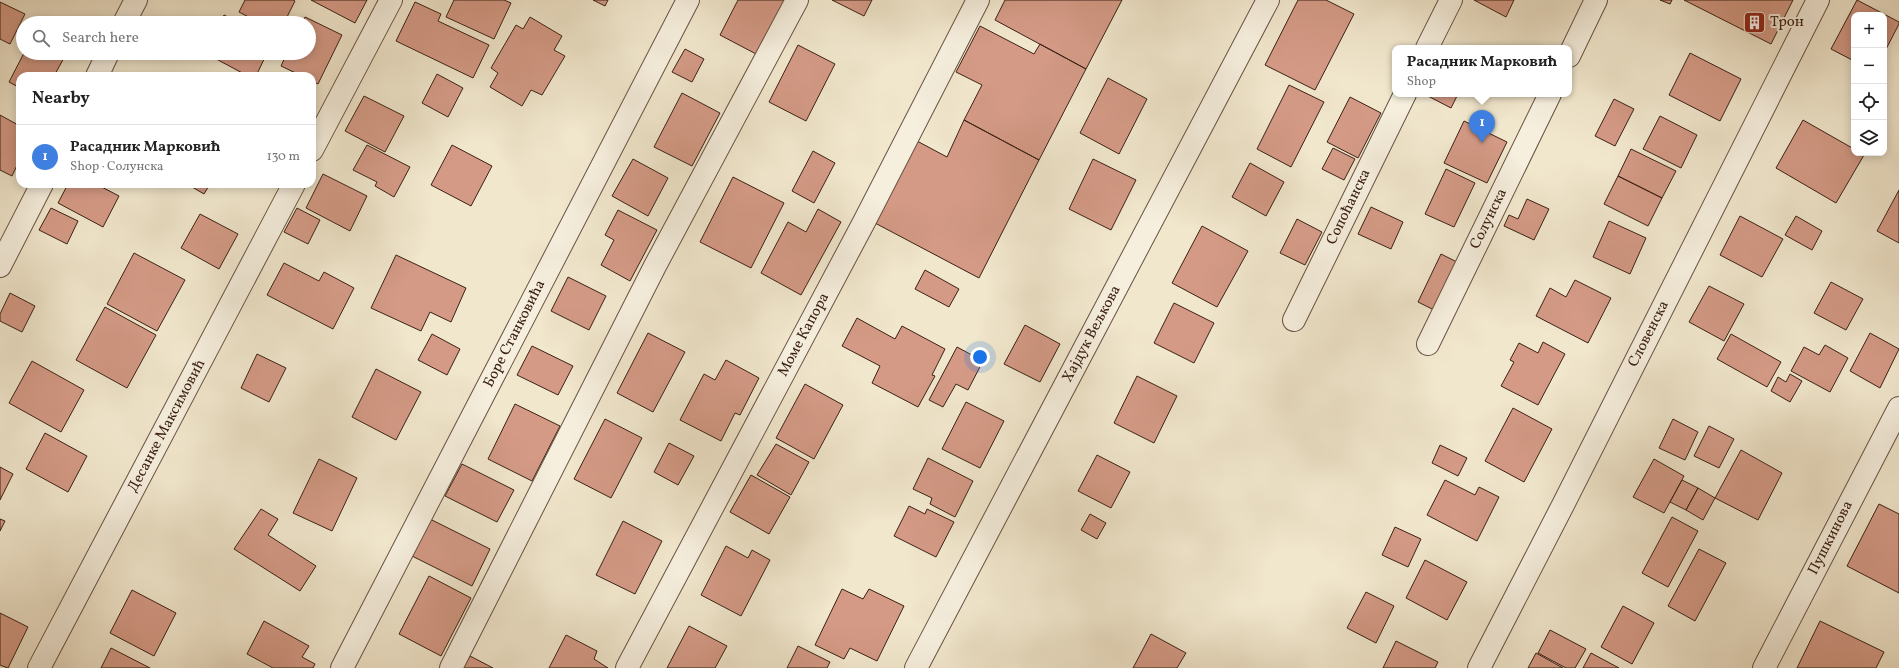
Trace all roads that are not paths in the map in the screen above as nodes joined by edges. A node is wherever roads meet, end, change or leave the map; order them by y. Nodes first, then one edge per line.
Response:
1 (136, 0) edge
2 (391, 0) edge
3 (688, 0) edge
4 (797, 0) edge
5 (978, 0) edge
6 (1268, 0) edge
7 (1451, 0) edge
8 (1596, 0) edge
9 (1818, 0) edge
10 (128, 16) edge
11 (1429, 45) edge
12 (1572, 50) edge
13 (105, 60) edge
14 (99, 72) edge
15 (1404, 97) edge
16 (1549, 97) edge
17 (316, 142) edge
18 (40, 188) edge
19 (292, 188) edge
20 (0, 266) edge
21 (1294, 320) dead end
22 (1428, 344) dead end
23 (1899, 408) edge
24 (39, 668) edge
25 (342, 668) edge
26 (451, 668) edge
27 (627, 668) edge
28 (916, 668) edge
29 (1479, 668) edge
30 (1764, 668) edge

1 - 10 street
2 - 17 street
3 - 25 street, Боре Станковића
4 - 26 street
5 - 27 street, Моме Капора
6 - 28 street, Хајдук Вељкова
7 - 11 street
8 - 12 street
9 - 29 street, Словенска
13 - 14 street
15 - 21 street, Сопоћанска
16 - 22 street, Солунска
18 - 20 street
19 - 24 street, Десанке Максимовић
23 - 30 street, Пушкинова

